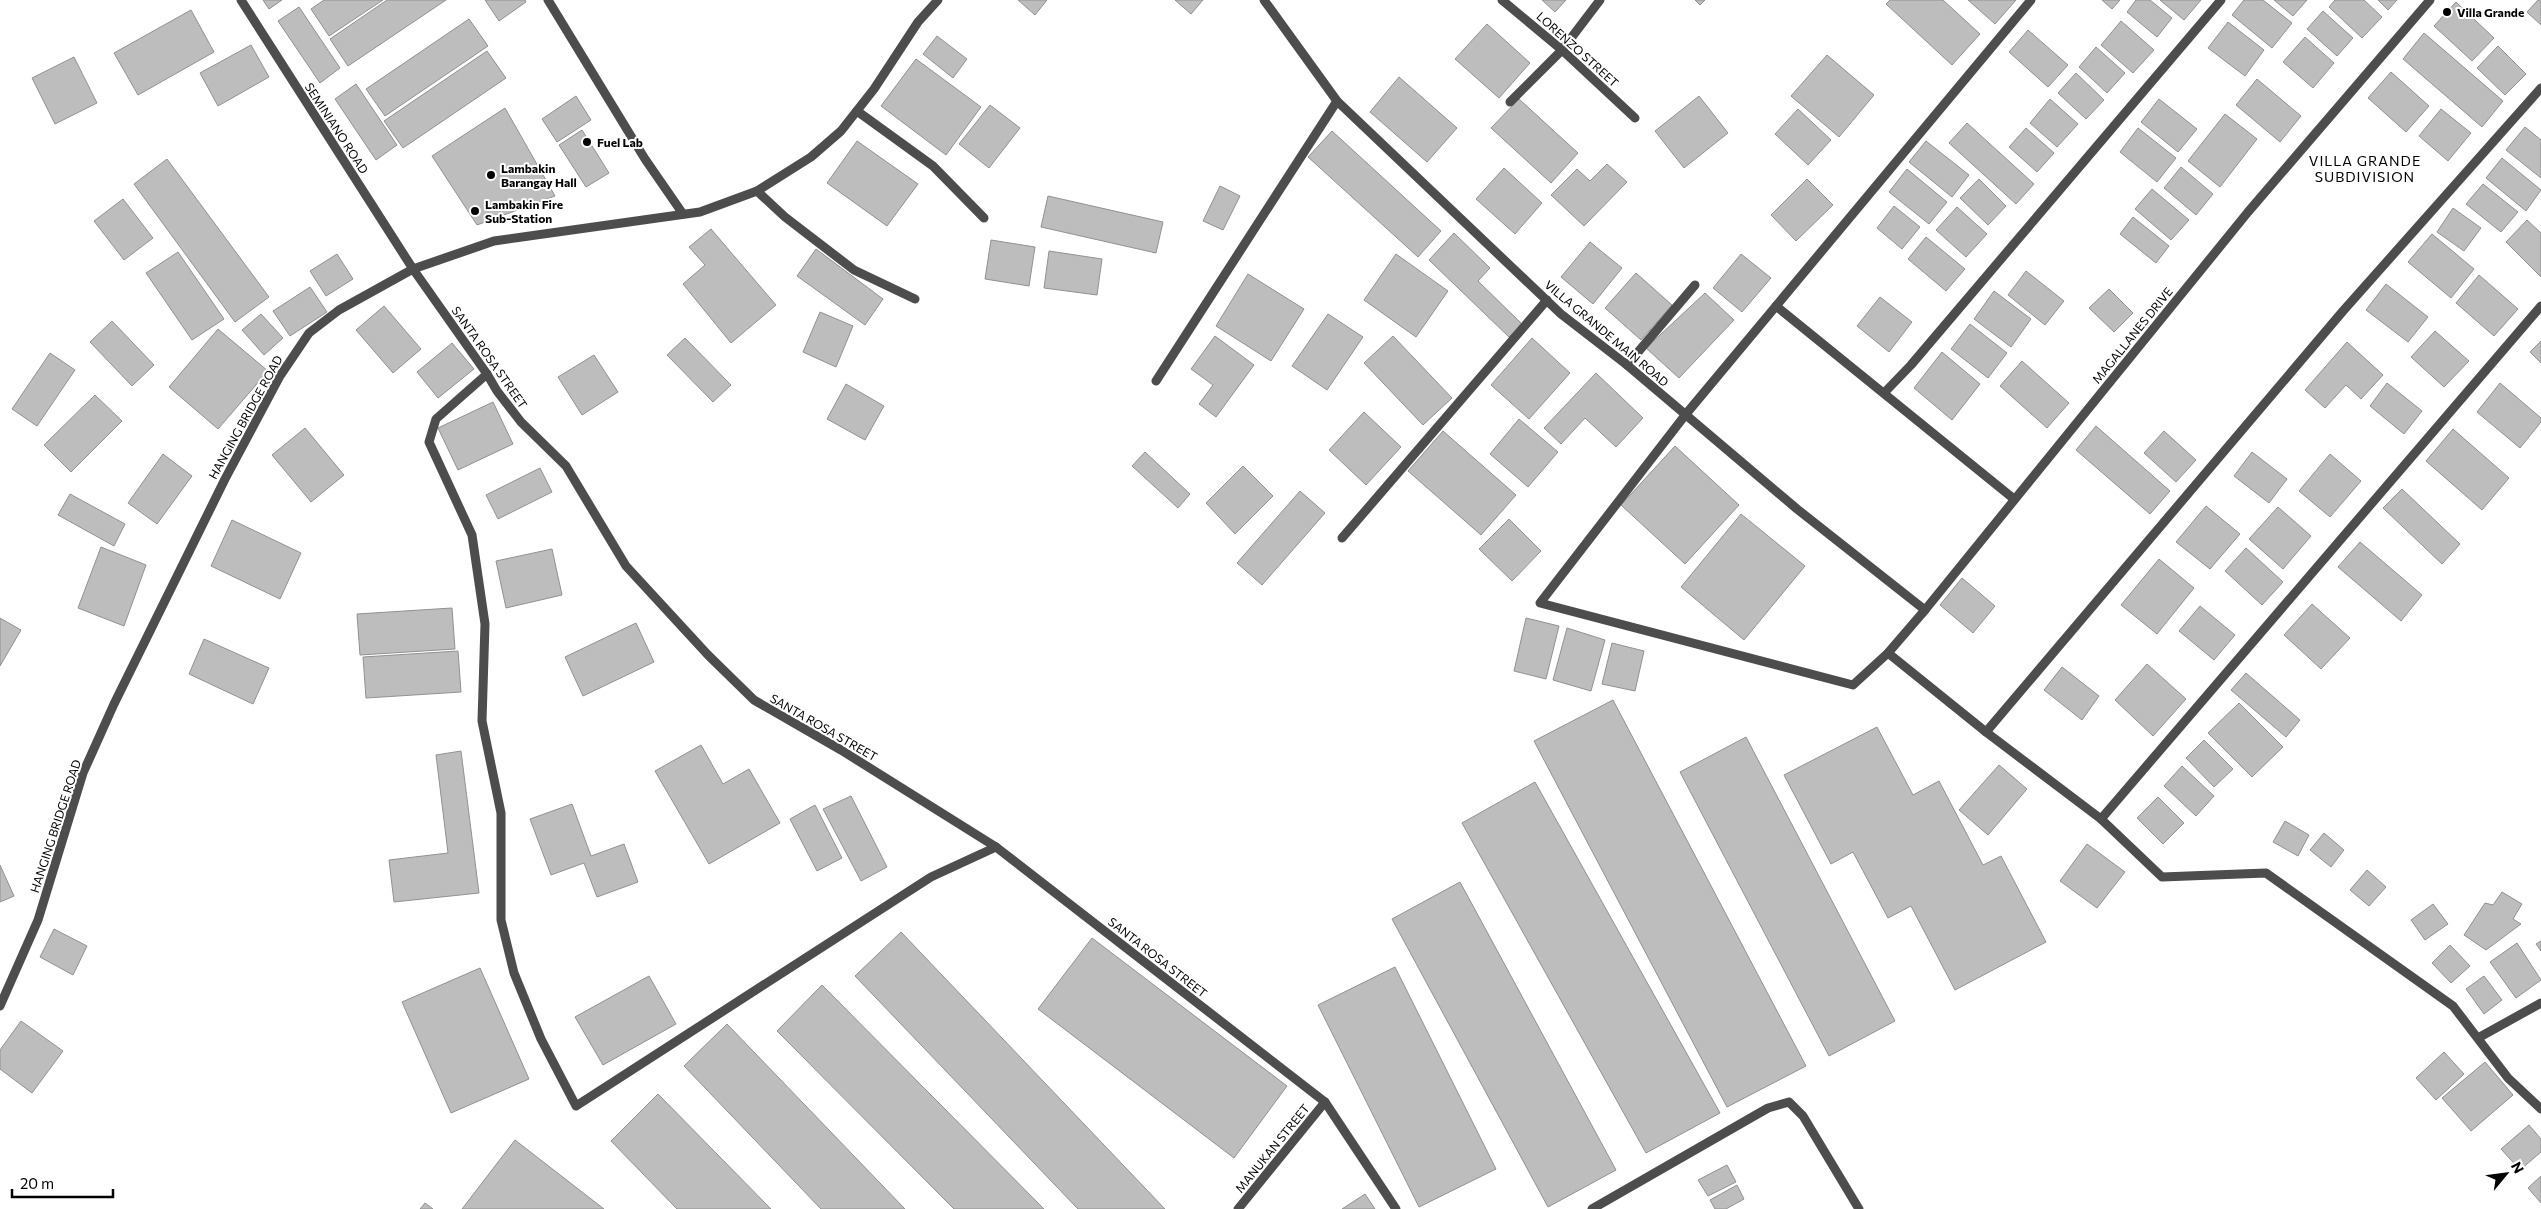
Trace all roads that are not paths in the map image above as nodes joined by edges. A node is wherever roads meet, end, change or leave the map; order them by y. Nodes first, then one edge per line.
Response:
1 (241, 0) edge
2 (548, 0) edge
3 (938, 0) edge
4 (1264, 0) edge
5 (1502, 0) edge
6 (1600, 0) edge
7 (2031, 0) edge
8 (2221, 0) edge
9 (2430, 0) edge
10 (1562, 50) junction
11 (2541, 88) edge
12 (1337, 101) junction
13 (1510, 102) dead end
14 (857, 111) junction
15 (1635, 118) dead end
16 (757, 191) junction
17 (683, 214) junction
18 (984, 218) dead end
19 (413, 269) junction
20 (1695, 285) dead end
21 (915, 299) dead end
22 (1547, 300) junction
23 (1776, 306) junction
24 (2541, 306) edge
25 (1627, 365) junction
26 (487, 374) junction
27 (1156, 381) dead end
28 (1884, 393) junction
29 (1686, 414) junction
30 (2014, 499) junction
31 (1342, 538) dead end
32 (1925, 610) junction
33 (1888, 653) junction
34 (1986, 732) junction
35 (2101, 819) junction
36 (996, 847) junction
37 (2541, 1003) edge
38 (0, 1006) edge
39 (2478, 1038) junction
40 (1325, 1102) junction
41 (2541, 1109) edge
42 (1238, 1209) edge
43 (1396, 1209) edge
44 (1592, 1209) edge
45 (1860, 1209) edge

1 - 19 street, SEMINIANO ROAD
2 - 17 street
3 - 14 street, HANGING BRIDGE ROAD
4 - 12 street, VILLA GRANDE MAIN ROAD
5 - 10 street, LORENZO STREET
6 - 10 street
7 - 23 street
8 - 28 street
9 - 30 street, MAGALLANES DRIVE
10 - 13 street
10 - 15 street, LORENZO STREET
11 - 34 street
12 - 22 street, VILLA GRANDE MAIN ROAD
12 - 27 street
14 - 16 street, HANGING BRIDGE ROAD
14 - 18 street
16 - 17 street, HANGING BRIDGE ROAD
16 - 21 street
17 - 19 street, HANGING BRIDGE ROAD
19 - 26 street, SANTA ROSA STREET
19 - 38 street, HANGING BRIDGE ROAD
20 - 25 street
22 - 25 street, VILLA GRANDE MAIN ROAD
22 - 31 street
23 - 28 street
23 - 29 street
24 - 35 street
25 - 29 street, VILLA GRANDE MAIN ROAD
26 - 36 street, SANTA ROSA STREET
26 - 36 street
28 - 30 street
29 - 32 street, VILLA GRANDE MAIN ROAD
29 - 33 street, MAGALLANES DRIVE
30 - 32 street, MAGALLANES DRIVE
32 - 33 street, MAGALLANES DRIVE
33 - 34 street
34 - 35 street
35 - 39 street
36 - 40 street, SANTA ROSA STREET
37 - 39 street
39 - 41 street
40 - 42 street, MANUKAN STREET
40 - 43 street, SANTA ROSA STREET
44 - 45 street

